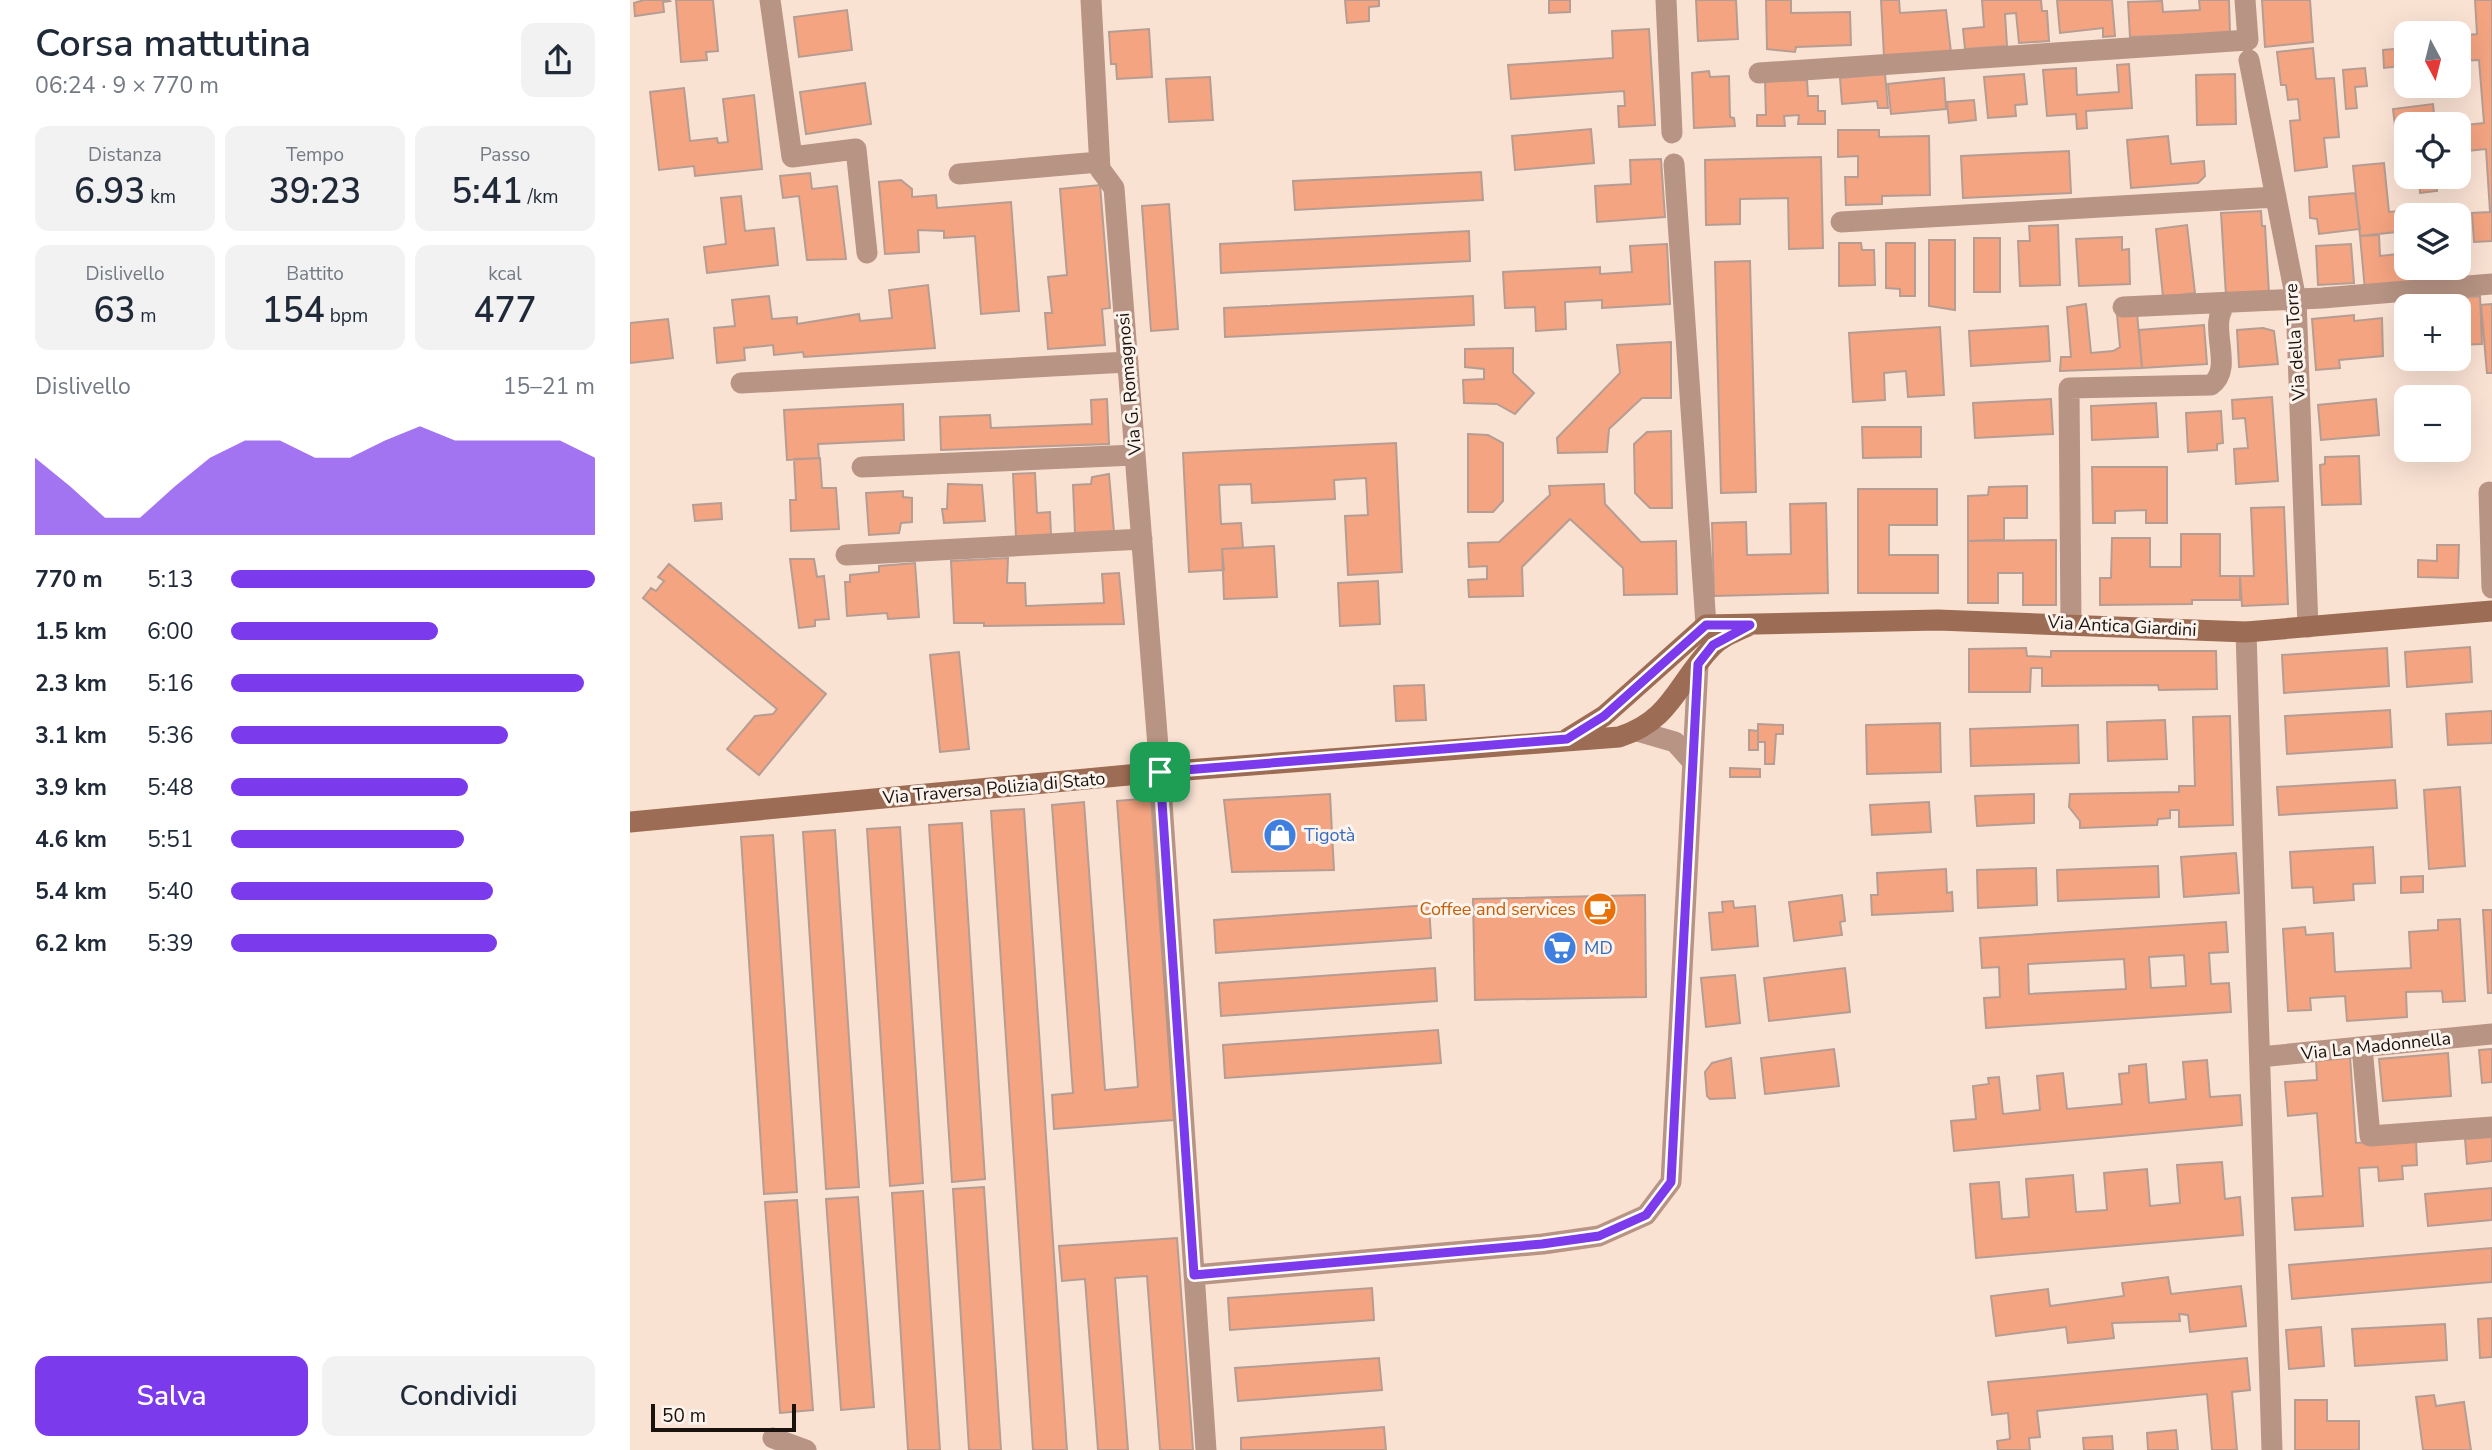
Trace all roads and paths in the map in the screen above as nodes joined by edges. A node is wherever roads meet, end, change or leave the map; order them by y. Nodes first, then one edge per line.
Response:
1 (770, 0) edge
2 (1091, 0) edge
3 (1666, 0) edge
4 (2245, 0) edge
5 (2248, 50) junction
6 (1759, 74) dead end
7 (1672, 133) dead end
8 (1099, 162) junction
9 (1674, 164) dead end
10 (959, 174) dead end
11 (2276, 197) junction
12 (1841, 222) dead end
13 (867, 253) dead end
14 (2492, 284) edge
15 (2296, 300) junction
16 (2227, 303) junction
17 (2123, 307) dead end
18 (1128, 362) junction
19 (741, 383) dead end
20 (1135, 455) junction
21 (862, 467) dead end
22 (2489, 492) dead end
23 (1142, 539) junction
24 (846, 555) dead end
25 (2492, 588) edge
26 (2492, 611) edge
27 (2071, 623) junction
28 (1750, 625) junction
29 (2308, 627) junction
30 (1700, 629) junction
31 (2246, 632) junction
32 (1661, 663) junction
33 (1698, 664) junction
34 (1685, 685) junction
35 (1621, 700) junction
36 (1637, 732) junction
37 (1567, 739) junction
38 (1691, 760) junction
39 (1160, 772) junction
40 (630, 822) edge
41 (2492, 1034) edge
42 (2362, 1047) junction
43 (2260, 1057) junction
44 (2492, 1127) edge
45 (1194, 1275) junction
46 (773, 1438) dead end
47 (806, 1450) edge
48 (1206, 1450) edge
49 (2272, 1450) edge

1 - 13 street
2 - 8 street, Via G. Romagnosi
3 - 7 street
4 - 5 street, Via della Torre
5 - 6 street
5 - 11 street, Via della Torre
8 - 10 street
8 - 18 street, Via G. Romagnosi
9 - 30 street
11 - 12 street
11 - 15 street, Via della Torre
14 - 15 street
15 - 16 street
15 - 29 street, Via della Torre
16 - 17 street
16 - 27 street
18 - 19 street
18 - 20 street, Via G. Romagnosi
20 - 21 street
20 - 23 street, Via G. Romagnosi
22 - 25 street
23 - 24 street
23 - 39 street, Via G. Romagnosi
26 - 29 street, Via Antica Giardini
27 - 28 street, Via Antica Giardini
27 - 31 street, Via Antica Giardini
28 - 30 street, Via Antica Giardini
28 - 33 street, Via Antica Giardini
29 - 31 street, Via Antica Giardini
30 - 32 street
30 - 33 street
31 - 43 street
32 - 34 street
32 - 35 street
33 - 34 street, Via Antica Giardini
33 - 38 street
34 - 36 street, Via Antica Giardini
35 - 36 street
35 - 37 street
36 - 37 street, Via Antica Giardini
36 - 38 street
37 - 39 street, Via Traversa Polizia di Stato
38 - 45 street
39 - 40 street, Via Traversa Polizia di Stato
39 - 45 street, Via G. Romagnosi
41 - 42 street, Via La Madonnella
42 - 43 street, Via La Madonnella
42 - 44 street
43 - 49 street
45 - 48 street, Via G. Romagnosi
46 - 47 street

